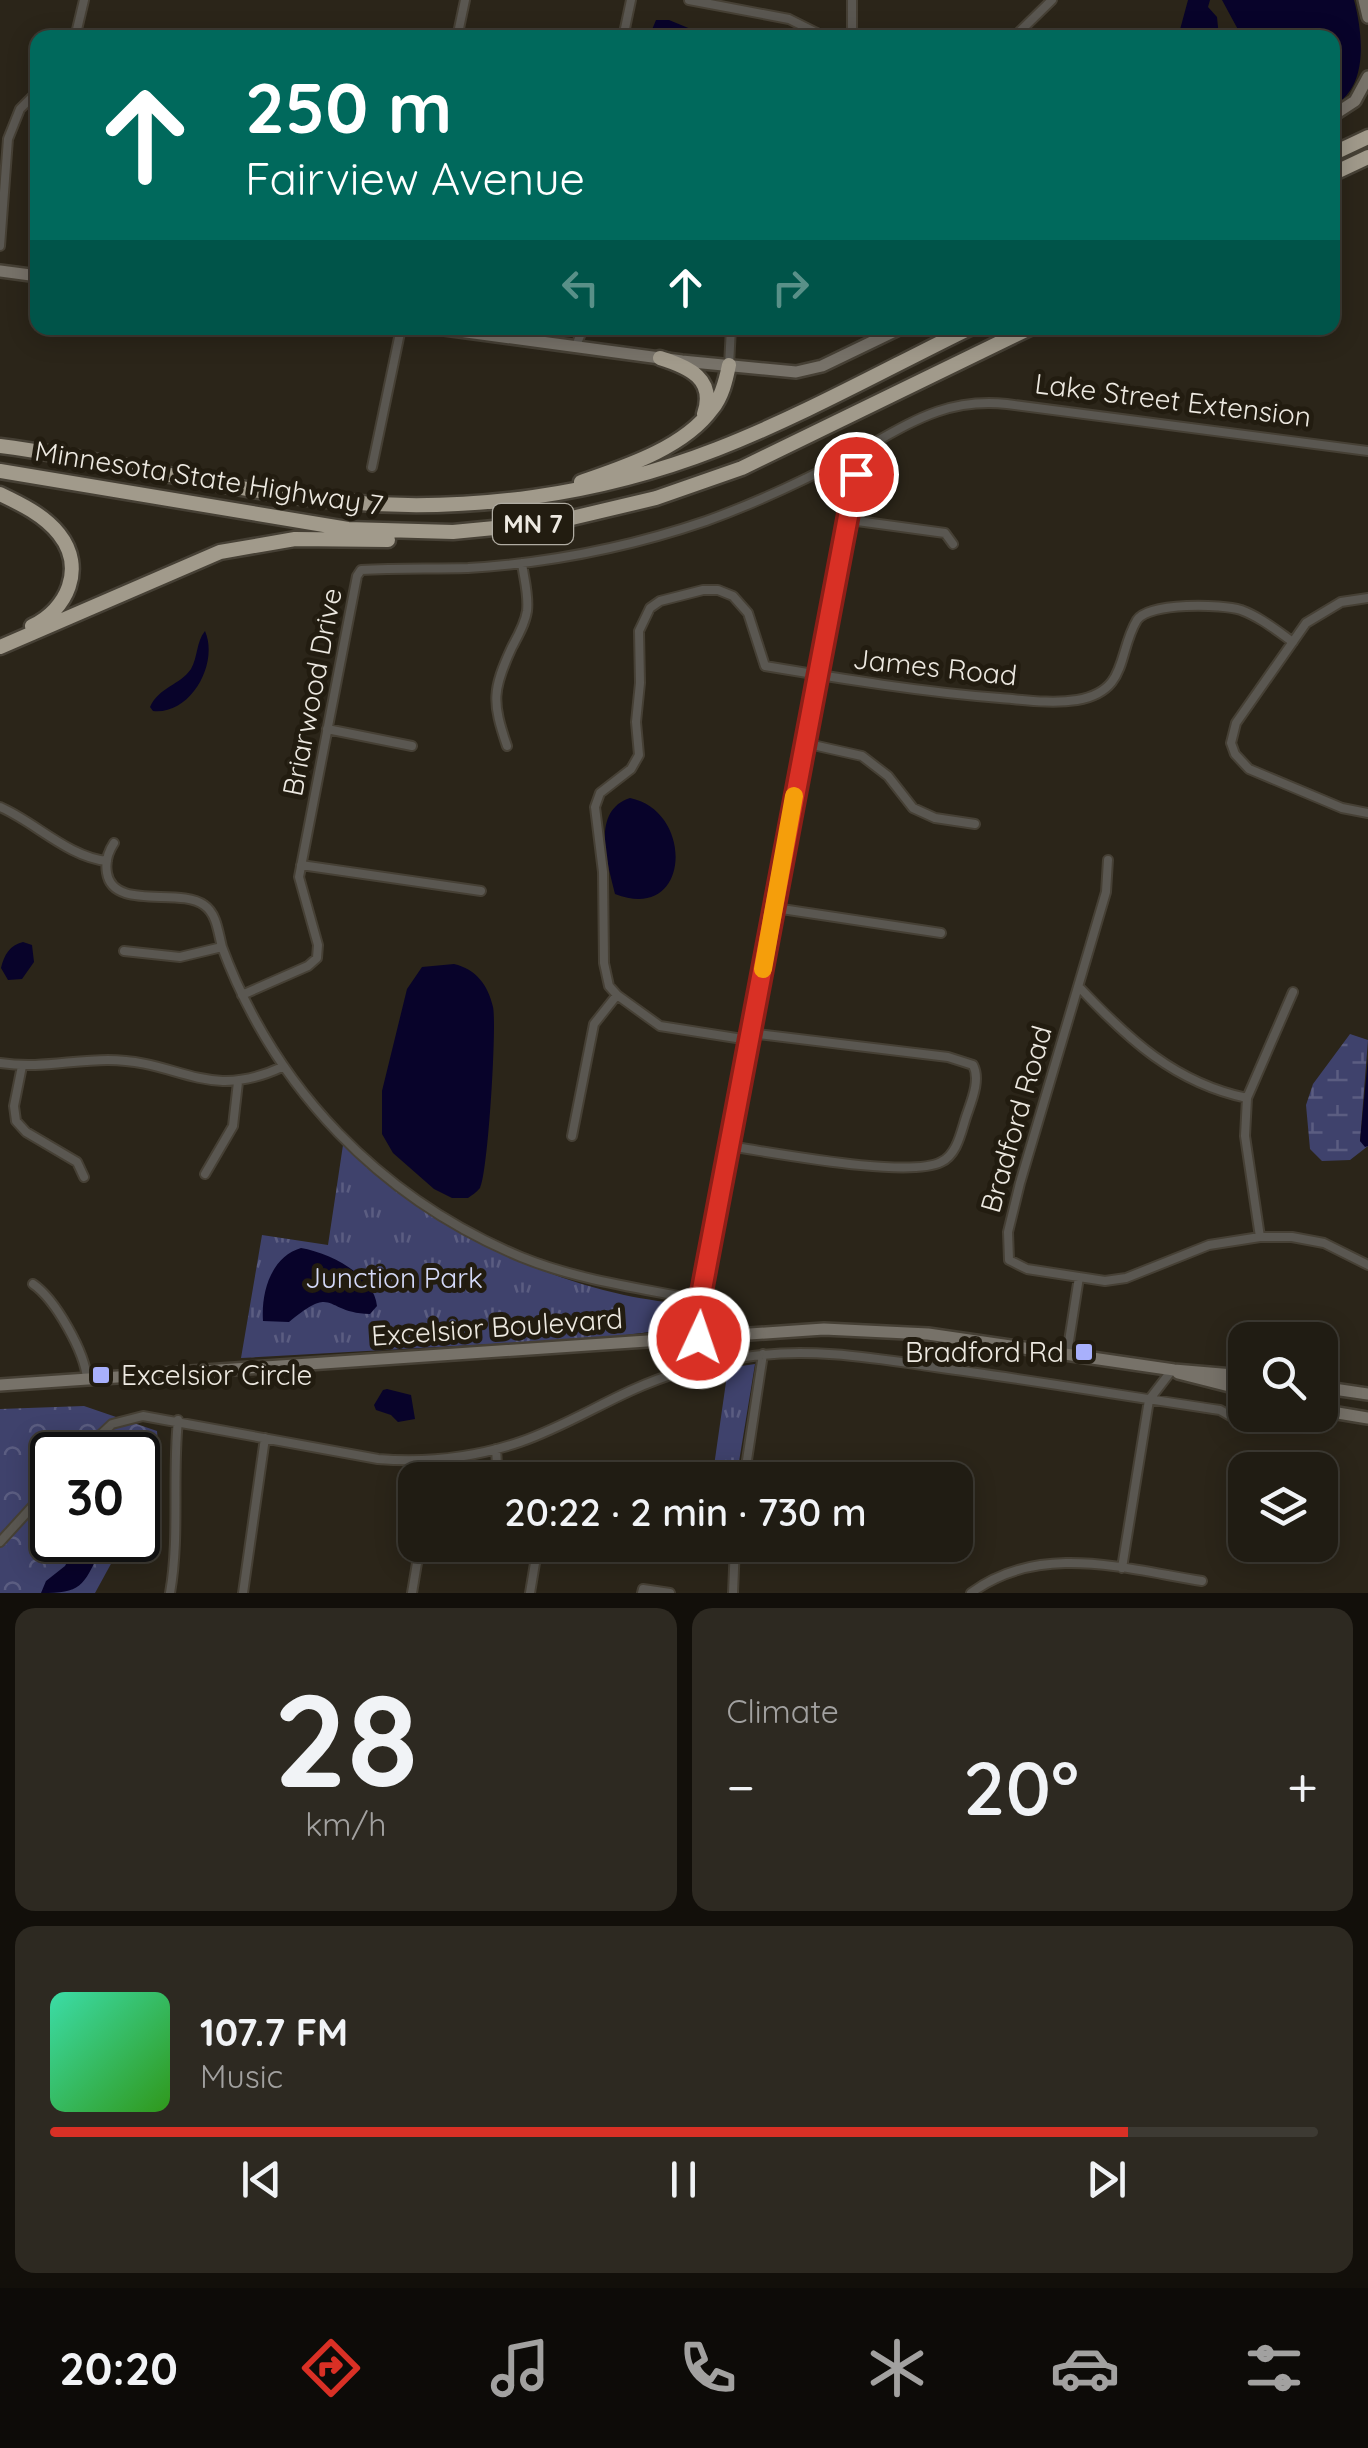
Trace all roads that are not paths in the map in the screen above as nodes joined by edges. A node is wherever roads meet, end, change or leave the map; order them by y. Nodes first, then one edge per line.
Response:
1 (84, 0) edge
2 (465, 0) edge
3 (632, 0) edge
4 (689, 0) edge
5 (852, 0) edge
6 (1052, 0) edge
7 (1364, 0) edge
8 (1368, 17) edge
9 (77, 30) edge
10 (459, 30) edge
11 (625, 30) edge
12 (811, 30) edge
13 (852, 30) edge
14 (1022, 30) edge
15 (1368, 77) edge
16 (30, 99) edge
17 (1340, 111) edge
18 (1368, 138) edge
19 (1340, 150) edge
20 (1368, 160) edge
21 (1340, 174) edge
22 (0, 246) edge
23 (0, 271) edge
24 (30, 275) edge
25 (400, 335) edge
26 (491, 335) edge
27 (580, 335) edge
28 (731, 335) edge
29 (887, 335) edge
30 (955, 335) edge
31 (1016, 335) edge
32 (576, 346) junction
33 (660, 358) junction
34 (729, 365) junction
35 (972, 403) joint
36 (699, 423) junction
37 (0, 444) edge
38 (1368, 449) edge
39 (852, 455) junction
40 (372, 468) dead end
41 (0, 471) edge
42 (0, 494) edge
43 (504, 500) junction
44 (850, 520) junction
45 (506, 528) junction
46 (953, 544) dead end
47 (522, 563) junction
48 (1368, 598) edge
49 (0, 638) edge
50 (1293, 642) junction
51 (0, 647) edge
52 (816, 676) junction
53 (327, 730) junction
54 (804, 744) junction
55 (412, 746) dead end
56 (507, 746) dead end
57 (0, 806) edge
58 (1368, 813) edge
59 (974, 824) dead end
60 (114, 843) dead end
61 (1108, 860) dead end
62 (107, 861) junction
63 (301, 865) junction
64 (481, 891) dead end
65 (775, 908) junction
66 (942, 933) dead end
67 (222, 946) junction
68 (124, 951) dead end
69 (1079, 987) junction
70 (1294, 992) dead end
71 (242, 995) junction
72 (616, 996) junction
73 (749, 1036) junction
74 (0, 1063) edge
75 (22, 1066) junction
76 (282, 1067) junction
77 (238, 1082) junction
78 (1247, 1098) junction
79 (572, 1136) dead end
80 (728, 1146) junction
81 (205, 1174) dead end
82 (84, 1177) dead end
83 (1260, 1237) junction
84 (1368, 1265) edge
85 (1079, 1278) junction
86 (33, 1284) dead end
87 (700, 1300) junction
88 (699, 1338) junction
89 (764, 1354) junction
90 (1066, 1354) junction
91 (704, 1364) junction
92 (1173, 1370) junction
93 (1228, 1375) edge
94 (87, 1378) junction
95 (0, 1385) edge
96 (1228, 1386) edge
97 (1338, 1389) edge
98 (1364, 1393) edge
99 (1150, 1400) junction
100 (1338, 1409) edge
101 (1228, 1415) edge
102 (1368, 1415) edge
103 (178, 1420) junction
104 (103, 1432) edge
105 (264, 1438) junction
106 (496, 1449) junction
107 (432, 1461) joint
108 (497, 1462) edge
109 (747, 1462) edge
110 (30, 1509) edge
111 (0, 1542) edge
112 (417, 1562) edge
113 (535, 1562) edge
114 (734, 1562) edge
115 (1122, 1568) junction
116 (1202, 1581) dead end
117 (170, 1593) edge
118 (242, 1593) edge
119 (412, 1593) edge
120 (530, 1593) edge
121 (642, 1593) edge
122 (670, 1593) edge
123 (733, 1593) edge
124 (971, 1593) edge

1 - 9 street
2 - 10 street
3 - 11 street
4 - 12 street
5 - 13 street
6 - 14 street
7 - 8 main road
15 - 17 main road
16 - 22 street
18 - 19 highway
20 - 21 highway
23 - 24 main road
25 - 40 street
26 - 32 main road
27 - 32 street
28 - 34 street
29 - 34 main road
30 - 43 highway, Minnesota State Highway 7 / MN 7
31 - 45 highway, Minnesota State Highway 7 / MN 7
32 - 33 main road
33 - 34 main road
33 - 36 highway
34 - 36 highway
35 - 38 street, Lake Street Extension
35 - 39 street, Briarwood Drive
36 - 43 highway
37 - 43 highway, Minnesota State Highway 7 / MN 7
39 - 44 street
39 - 47 street, Briarwood Drive
41 - 45 highway, Minnesota State Highway 7 / MN 7
42 - 49 highway
44 - 46 street
44 - 52 street
45 - 51 highway
47 - 53 street, Briarwood Drive
47 - 56 street
48 - 50 street
50 - 52 street, James Road
50 - 58 street
52 - 54 street
52 - 72 street, James Road
53 - 55 street
53 - 63 street, Briarwood Drive
54 - 59 street
54 - 65 street
57 - 62 street
60 - 62 street
61 - 69 street, Bradford Road
62 - 67 street
63 - 64 street
63 - 71 street, Briarwood Drive
65 - 66 street
65 - 73 street
67 - 68 street
67 - 71 street
69 - 78 street
69 - 85 street, Bradford Road
70 - 78 street
71 - 76 street
72 - 73 street
72 - 79 street
73 - 80 street
73 - 80 street
74 - 75 street
75 - 77 street
75 - 82 street
76 - 77 street
76 - 87 street
77 - 81 street
78 - 83 street
80 - 87 street
83 - 84 street, Bradford Road
83 - 85 street, Bradford Road
85 - 90 street
86 - 94 street
87 - 88 street
88 - 90 main road, Excelsior Boulevard
88 - 91 street
88 - 94 main road, Excelsior Boulevard
89 - 91 street
89 - 99 street
89 - 109 street
90 - 92 main road, Excelsior Boulevard
91 - 106 street
92 - 93 main road, Excelsior Boulevard
92 - 96 main road, Excelsior Boulevard
92 - 99 street
94 - 95 main road, Excelsior Boulevard
97 - 98 main road
99 - 101 street
99 - 115 street
100 - 102 main road
103 - 104 street
103 - 105 street
103 - 117 street
105 - 107 street
105 - 118 street
106 - 107 street
106 - 108 street
110 - 111 street
112 - 119 street
113 - 120 street
114 - 123 street
115 - 116 street
115 - 124 street
121 - 122 street

